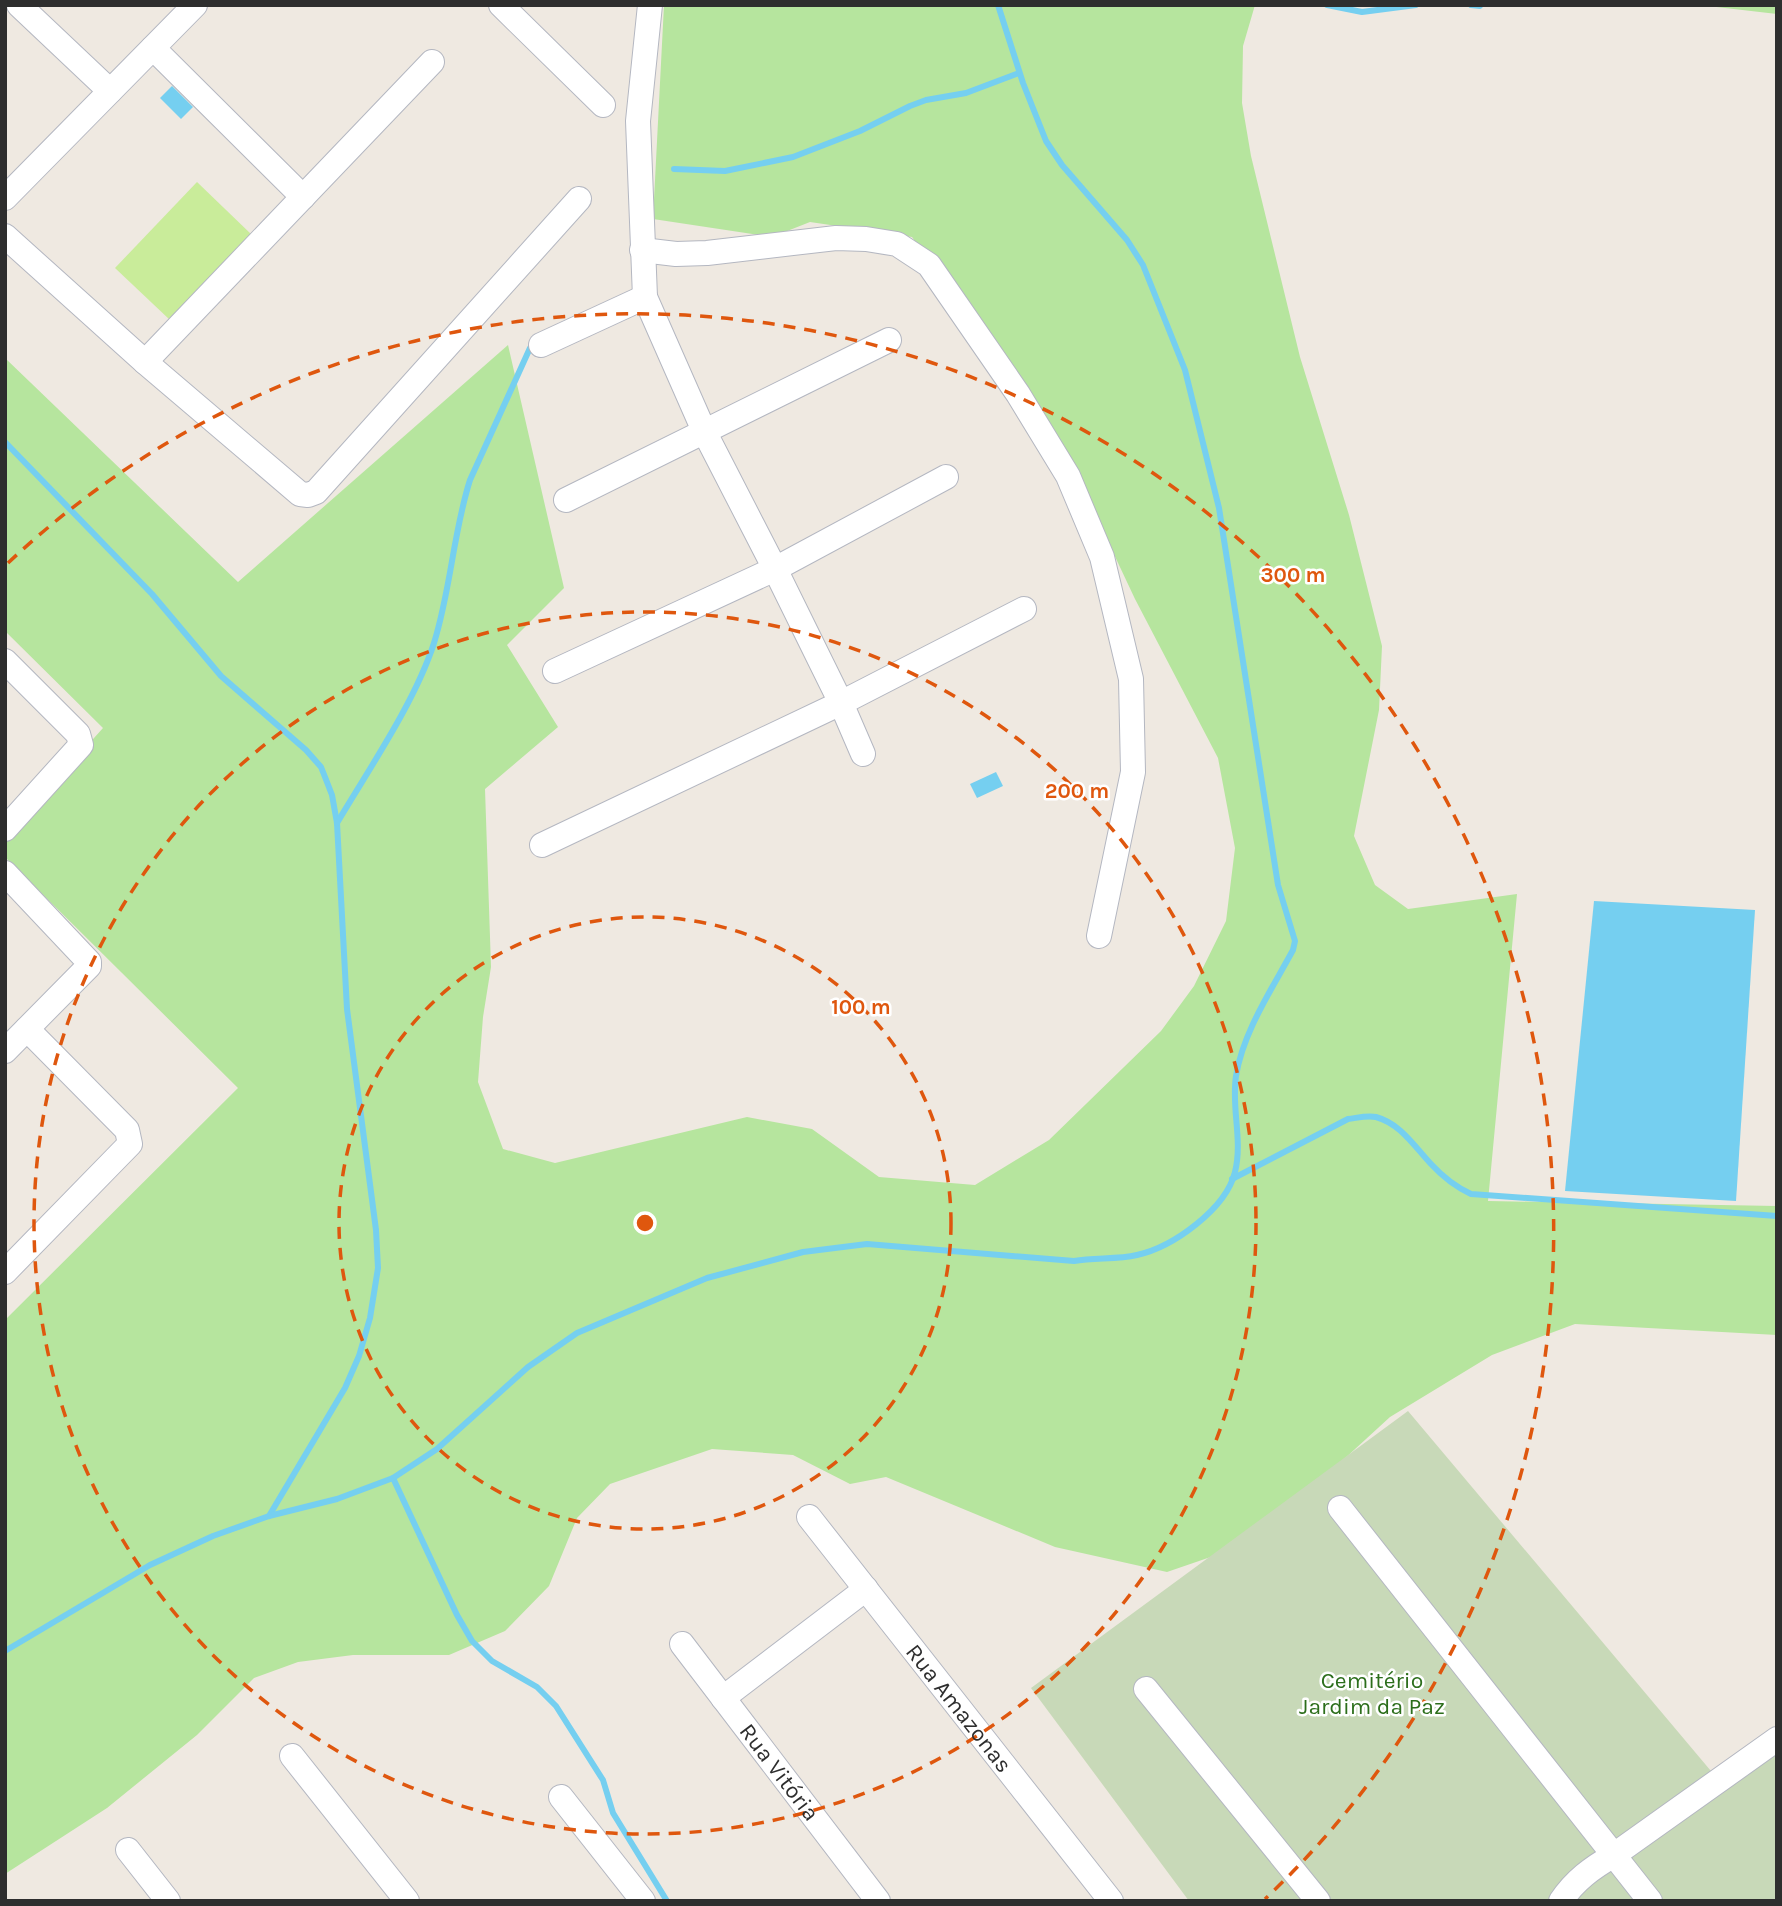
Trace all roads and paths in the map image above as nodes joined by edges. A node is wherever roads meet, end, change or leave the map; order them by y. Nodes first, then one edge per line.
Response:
1 (19, 5) edge
2 (195, 5) edge
3 (501, 5) edge
4 (650, 5) edge
5 (153, 48) junction
6 (432, 62) dead end
7 (110, 91) junction
8 (603, 105) dead end
9 (303, 197) junction
10 (5, 198) edge
11 (579, 199) dead end
12 (5, 236) edge
13 (642, 250) junction
14 (645, 297) junction
15 (889, 340) dead end
16 (541, 345) dead end
17 (145, 362) junction
18 (704, 431) junction
19 (946, 477) dead end
20 (566, 500) dead end
21 (775, 569) junction
22 (1024, 609) dead end
23 (5, 662) edge
24 (555, 671) dead end
25 (841, 703) junction
26 (863, 754) dead end
27 (5, 829) edge
28 (542, 845) dead end
29 (5, 873) edge
30 (1099, 936) dead end
31 (27, 1029) junction
32 (5, 1051) edge
33 (5, 1272) edge
34 (1340, 1508) dead end
35 (809, 1517) dead end
36 (866, 1589) junction
37 (682, 1644) dead end
38 (1146, 1689) dead end
39 (723, 1698) junction
40 (1777, 1738) edge
41 (292, 1756) dead end
42 (561, 1797) dead end
43 (128, 1850) dead end
44 (1614, 1855) junction
45 (168, 1901) edge
46 (407, 1901) edge
47 (643, 1901) edge
48 (878, 1901) edge
49 (1111, 1901) edge
50 (1318, 1901) edge
51 (1561, 1901) edge
52 (1650, 1901) edge

1 - 7 street
2 - 5 street
3 - 8 street
4 - 13 street
5 - 7 street
5 - 9 street
6 - 9 street
7 - 10 street
9 - 17 street
11 - 17 street
12 - 17 street
13 - 14 street
13 - 30 street
14 - 16 street
14 - 18 street
15 - 18 street
18 - 20 street
18 - 21 street
19 - 21 street
21 - 24 street
21 - 25 street
22 - 25 street
23 - 27 street
25 - 26 street
25 - 28 street
29 - 31 street
31 - 32 street
31 - 33 street
34 - 44 street
35 - 36 street, Rua Amazonas
36 - 39 street
36 - 49 street, Rua Amazonas
37 - 39 street, Rua Vitória
38 - 50 street
39 - 48 street, Rua Vitória
40 - 44 street
41 - 46 street
42 - 47 street
43 - 45 street
44 - 51 street
44 - 52 street

